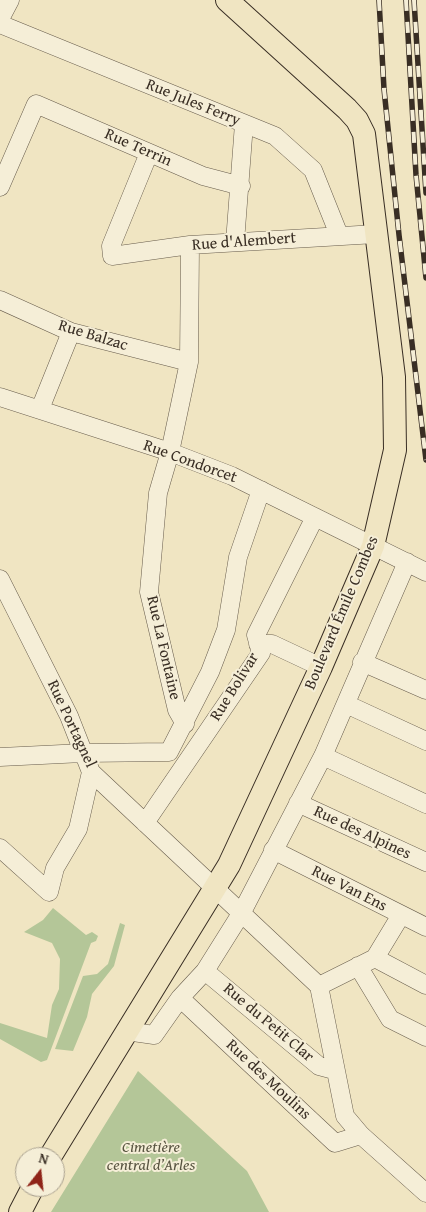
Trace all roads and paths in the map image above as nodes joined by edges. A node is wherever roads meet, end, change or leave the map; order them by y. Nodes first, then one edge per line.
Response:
1 (10, 0) edge
2 (227, 0) edge
3 (0, 19) edge
4 (0, 24) edge
5 (244, 124) junction
6 (149, 153) junction
7 (0, 186) edge
8 (241, 186) junction
9 (376, 234) junction
10 (339, 235) junction
11 (235, 242) junction
12 (190, 245) junction
13 (0, 300) edge
14 (71, 332) junction
15 (189, 362) junction
16 (0, 397) edge
17 (40, 409) junction
18 (170, 452) junction
19 (260, 490) junction
20 (315, 517) junction
21 (373, 546) junction
22 (407, 562) junction
23 (426, 572) edge
24 (0, 579) edge
25 (5, 601) edge
26 (258, 644) junction
27 (362, 662) junction
28 (322, 667) junction
29 (426, 690) edge
30 (346, 704) junction
31 (185, 724) junction
32 (426, 741) edge
33 (83, 753) junction
34 (323, 756) junction
35 (0, 757) edge
36 (91, 772) junction
37 (298, 803) junction
38 (426, 804) edge
39 (146, 822) junction
40 (0, 848) edge
41 (273, 850) junction
42 (426, 862) edge
43 (216, 887) junction
44 (242, 912) junction
45 (401, 915) junction
46 (426, 927) edge
47 (375, 958) junction
48 (358, 966) junction
49 (205, 970) junction
50 (426, 985) edge
51 (319, 986) junction
52 (180, 998) junction
53 (126, 1031) junction
54 (426, 1037) edge
55 (334, 1070) junction
56 (361, 1135) junction
57 (56, 1147) edge
58 (426, 1193) edge
59 (28, 1197) edge
60 (20, 1212) edge

1 - 3 street
2 - 9 main road, Boulevard Émile Combes
4 - 5 street, Rue Jules Ferry
5 - 8 street
5 - 10 street, Rue Jules Ferry
6 - 7 street, Rue Terrin
6 - 8 street, Rue Terrin
6 - 12 street, Rue d'Alembert
8 - 11 street
9 - 10 street, Rue d'Alembert
9 - 21 main road, Boulevard Émile Combes
10 - 11 street, Rue d'Alembert
11 - 12 street, Rue d'Alembert
12 - 15 street, Rue La Fontaine
13 - 14 street, Rue Balzac
14 - 15 street, Rue Balzac
14 - 17 street
15 - 18 street, Rue La Fontaine
16 - 17 street, Rue Condorcet
17 - 18 street, Rue Condorcet
18 - 19 street, Rue Condorcet
18 - 31 street, Rue La Fontaine
19 - 20 street, Rue Condorcet
19 - 31 street
20 - 21 street, Rue Condorcet
20 - 26 street, Rue Bolivar
21 - 22 street, Rue Condorcet
21 - 28 main road, Boulevard Émile Combes
22 - 23 street, Rue Condorcet
22 - 27 street
24 - 25 street, Rue Portagnel
25 - 33 street, Rue Portagnel
26 - 28 street
26 - 39 street, Rue Bolivar
27 - 29 street
27 - 30 street
28 - 43 main road, Boulevard Émile Combes
30 - 32 street
30 - 34 street
31 - 33 street
33 - 35 street
33 - 36 street, Rue Portagnel
34 - 37 street
34 - 38 street
36 - 39 street, Rue Portagnel
36 - 40 street
37 - 41 street
37 - 42 street, Rue des Alpines
39 - 43 street, Rue Portagnel
41 - 44 street
41 - 45 street, Rue Van Ens
43 - 44 street, Rue Portagnel
43 - 53 main road, Boulevard Émile Combes
44 - 49 street
44 - 51 street, Rue Portagnel
45 - 46 street, Rue Van Ens
45 - 47 street
47 - 48 street
47 - 50 street
48 - 51 street
48 - 54 street
49 - 52 street
49 - 55 street, Rue du Petit Clar
51 - 55 street
52 - 53 street
52 - 56 street, Rue des Moulins
53 - 57 main road, Boulevard Émile Combes
55 - 56 street
56 - 58 street
59 - 60 main road

